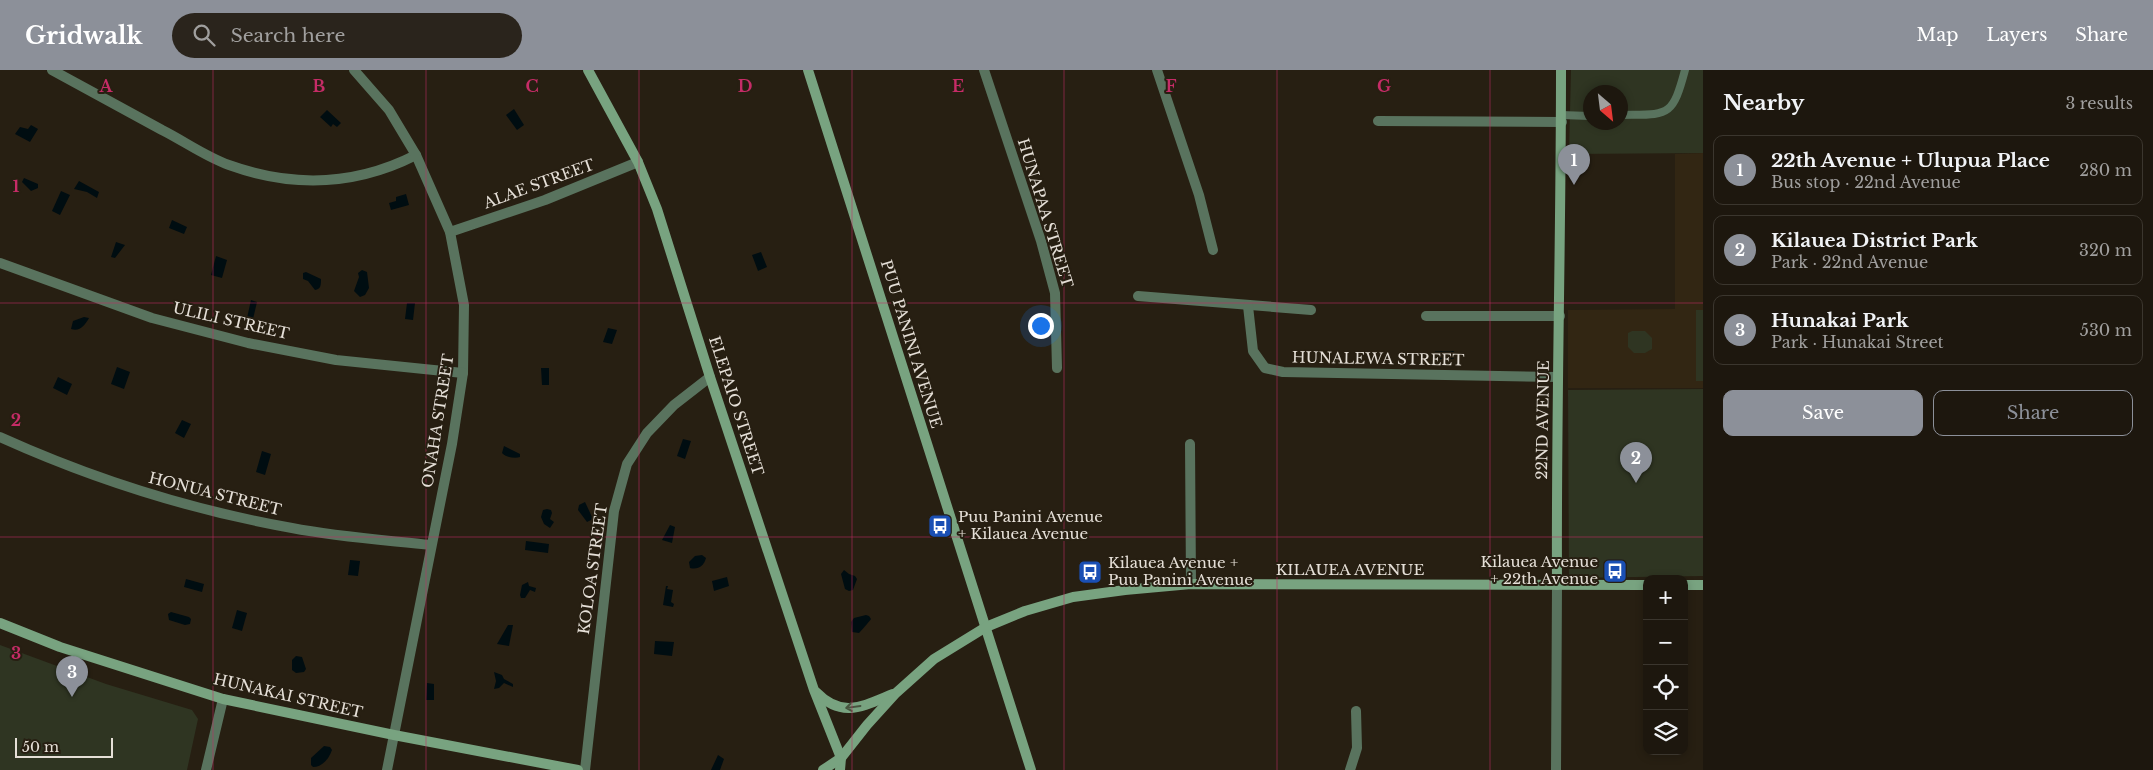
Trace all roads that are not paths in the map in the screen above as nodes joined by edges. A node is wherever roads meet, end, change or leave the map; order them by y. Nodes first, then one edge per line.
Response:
1 (52, 70) edge
2 (354, 70) edge
3 (588, 70) edge
4 (808, 70) edge
5 (984, 70) edge
6 (1157, 70) edge
7 (1562, 70) edge
8 (1685, 70) edge
9 (1628, 115) edge
10 (1583, 117) edge
11 (1562, 119) junction
12 (1378, 122) dead end
13 (416, 155) junction
14 (638, 162) junction
15 (450, 232) junction
16 (1213, 250) dead end
17 (0, 263) edge
18 (1138, 296) dead end
19 (1248, 306) junction
20 (1311, 310) dead end
21 (1426, 316) dead end
22 (1560, 316) junction
23 (1057, 368) dead end
24 (463, 373) junction
25 (710, 377) junction
26 (1558, 377) junction
27 (0, 437) edge
28 (1190, 444) dead end
29 (431, 545) junction
30 (1191, 584) junction
31 (1557, 585) junction
32 (1643, 585) edge
33 (1688, 585) edge
34 (1703, 585) edge
35 (0, 622) edge
36 (986, 626) junction
37 (814, 690) junction
38 (896, 693) junction
39 (223, 699) junction
40 (1356, 711) dead end
41 (394, 735) junction
42 (841, 758) junction
43 (206, 770) edge
44 (387, 770) edge
45 (578, 770) edge
46 (585, 770) edge
47 (823, 770) edge
48 (840, 770) edge
49 (1031, 770) edge
50 (1350, 770) edge
51 (1556, 770) edge

1 - 13 street
2 - 13 street, ONAHA STREET
3 - 14 street, ELEPAIO STREET
4 - 36 street, PUU PANINI AVENUE
5 - 23 street, HUNAPAA STREET
6 - 16 street
7 - 11 street, 22ND AVENUE
8 - 9 lane
10 - 11 lane
11 - 12 street
11 - 22 street, 22ND AVENUE
13 - 15 street, ONAHA STREET
14 - 15 street, ALAE STREET
14 - 25 street, ELEPAIO STREET
15 - 24 street, ONAHA STREET
17 - 24 street, ULILI STREET
18 - 19 street
19 - 20 street
19 - 26 street, HUNALEWA STREET
21 - 22 street
22 - 26 street, 22ND AVENUE
24 - 29 street, ONAHA STREET
25 - 37 street, ELEPAIO STREET
25 - 46 street, KOLOA STREET
26 - 31 street, 22ND AVENUE
27 - 29 street, HONUA STREET
28 - 30 street
29 - 41 street, ONAHA STREET
30 - 31 street, KILAUEA AVENUE
30 - 36 street, KILAUEA AVENUE
31 - 32 street, KILAUEA AVENUE
31 - 51 street, 22ND AVENUE
33 - 34 street
35 - 39 street, HUNAKAI STREET
36 - 38 street, KILAUEA AVENUE
36 - 49 street, PUU PANINI AVENUE
38 -> 37 street
37 - 42 street, ELEPAIO STREET
38 - 42 street, KILAUEA AVENUE
39 - 41 street, HUNAKAI STREET
39 - 43 street
40 - 50 street
41 - 44 street, ONAHA STREET
41 - 45 street, HUNAKAI STREET
42 - 47 street, KILAUEA AVENUE
42 - 48 street

